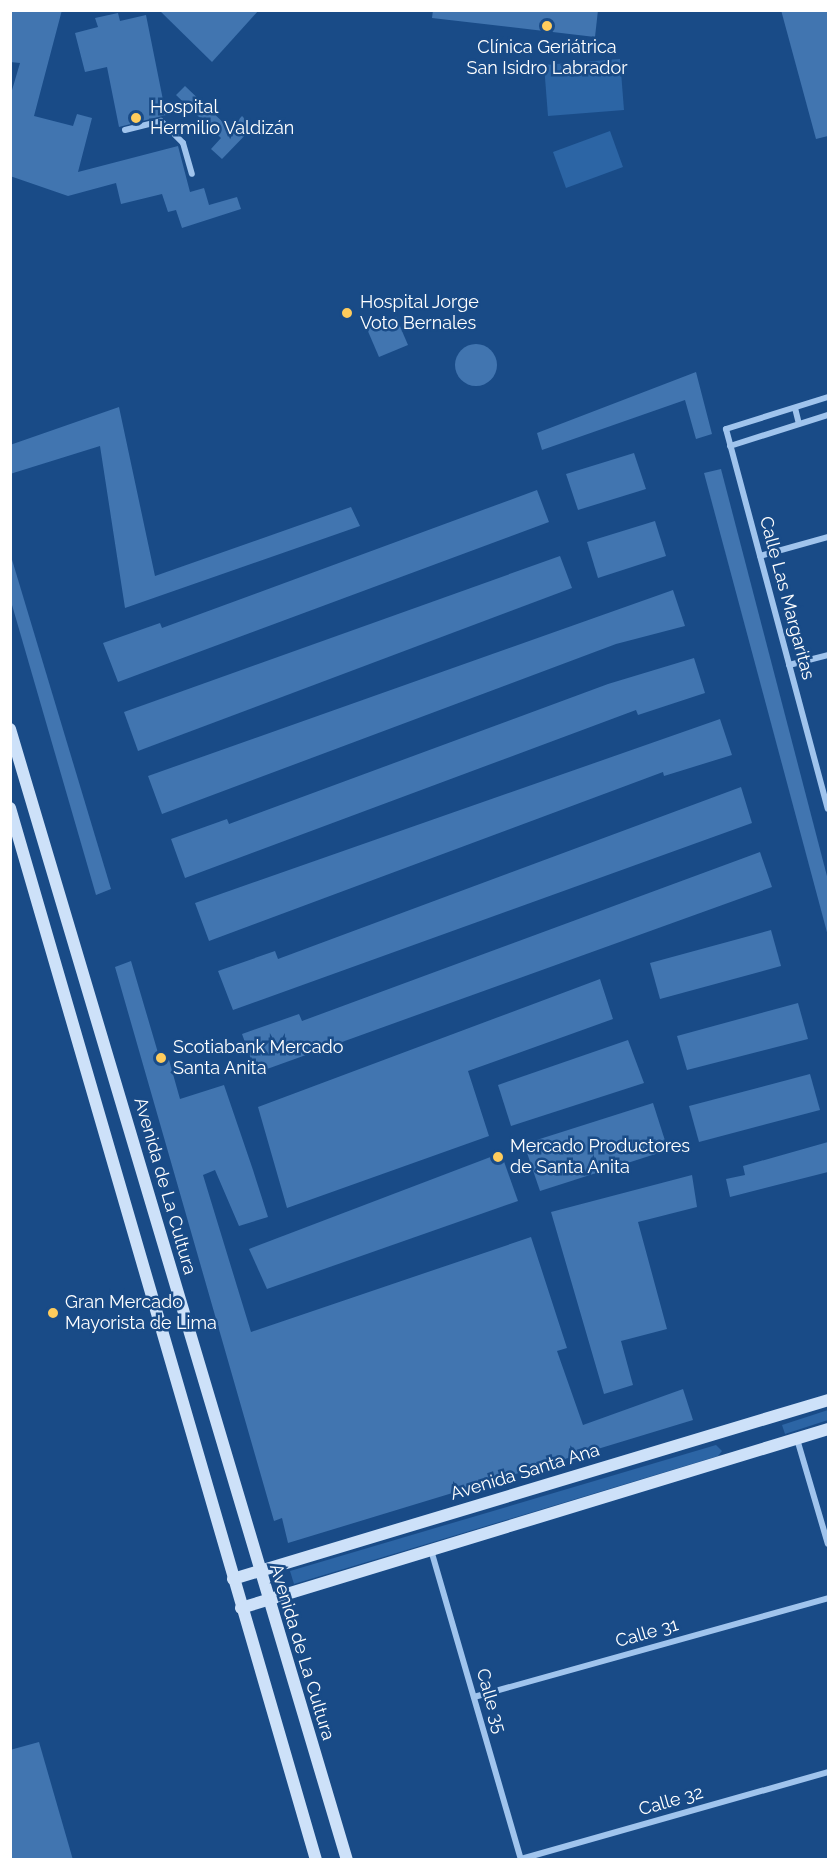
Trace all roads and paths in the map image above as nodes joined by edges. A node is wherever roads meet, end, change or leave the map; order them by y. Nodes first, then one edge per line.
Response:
1 (125, 130) dead end
2 (192, 174) dead end
3 (828, 397) edge
4 (795, 408) junction
5 (828, 415) edge
6 (800, 424) junction
7 (730, 446) junction
8 (828, 537) edge
9 (760, 556) junction
10 (828, 655) edge
11 (789, 665) junction
12 (10, 729) edge
13 (10, 808) edge
14 (828, 809) edge
15 (828, 1400) edge
16 (828, 1429) edge
17 (797, 1438) junction
18 (828, 1544) edge
19 (431, 1550) junction
20 (258, 1571) junction
21 (232, 1579) junction
22 (828, 1598) edge
23 (268, 1601) junction
24 (241, 1608) junction
25 (474, 1697) junction
26 (828, 1772) edge
27 (521, 1859) edge
28 (316, 1860) edge
29 (347, 1860) edge

1 - 2 street
3 - 4 street
4 - 6 street
4 - 7 street, Calle Las Margaritas
5 - 6 street
6 - 7 street
7 - 9 street, Calle Las Margaritas
8 - 9 street
9 - 11 street, Calle Las Margaritas
10 - 11 street
11 - 14 street, Calle Las Margaritas
12 - 20 main road, Avenida de La Cultura
13 - 21 main road
15 - 20 main road, Avenida Santa Ana
16 - 17 main road
17 - 18 street
17 - 19 main road
19 - 23 main road
19 - 25 street, Calle 35
20 - 21 main road, Avenida Santa Ana
20 - 23 main road, Avenida de La Cultura
21 - 24 main road
22 - 25 street, Calle 31
23 - 24 main road
23 - 29 main road, Avenida de La Cultura
24 - 28 main road
25 - 27 street, Calle 35
26 - 27 street, Calle 32

